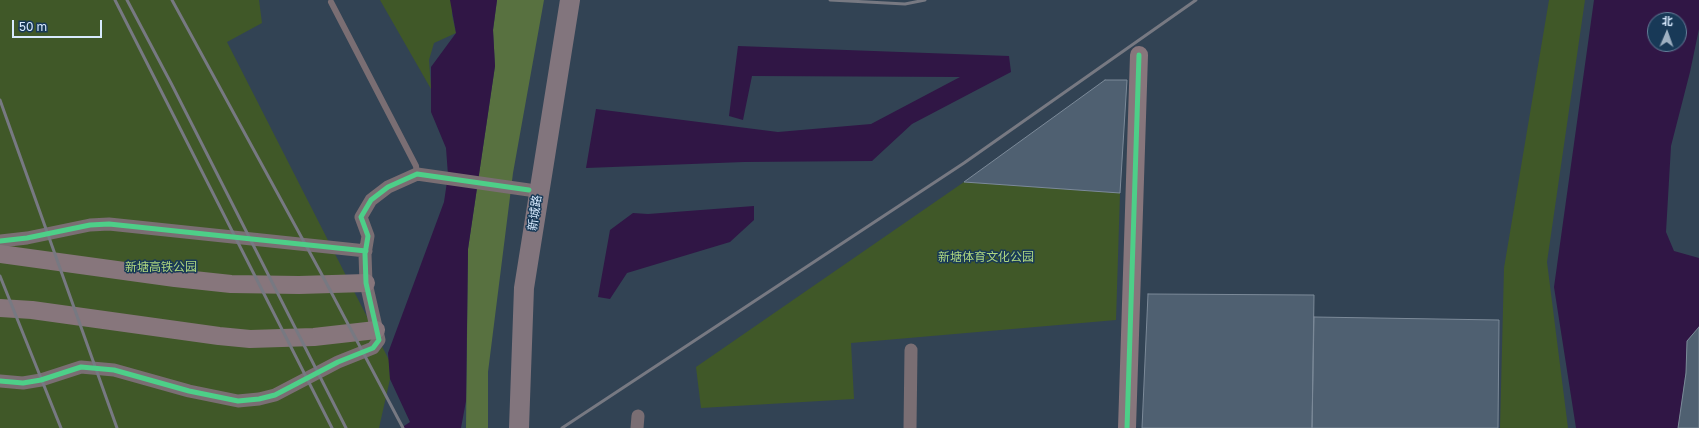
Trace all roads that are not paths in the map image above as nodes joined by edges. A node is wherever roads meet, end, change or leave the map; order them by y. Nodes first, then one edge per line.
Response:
1 (560, 0) edge
2 (570, 0) edge
3 (331, 2) dead end
4 (1139, 55) dead end
5 (417, 174) junction
6 (529, 190) junction
7 (0, 241) edge
8 (366, 251) junction
9 (0, 254) edge
10 (366, 283) junction
11 (0, 308) edge
12 (376, 330) junction
13 (911, 350) dead end
14 (0, 381) edge
15 (510, 428) edge
16 (519, 428) edge
17 (910, 428) edge
18 (1127, 428) edge

1 - 6 main road, 新城路
2 - 16 main road, 新城路
3 - 5 lane
4 - 18 street
5 - 6 street
5 - 8 street
6 - 15 main road, 新城路
7 - 8 street
8 - 10 street
9 - 10 street
10 - 12 street
11 - 12 street
12 - 14 street
13 - 17 street

